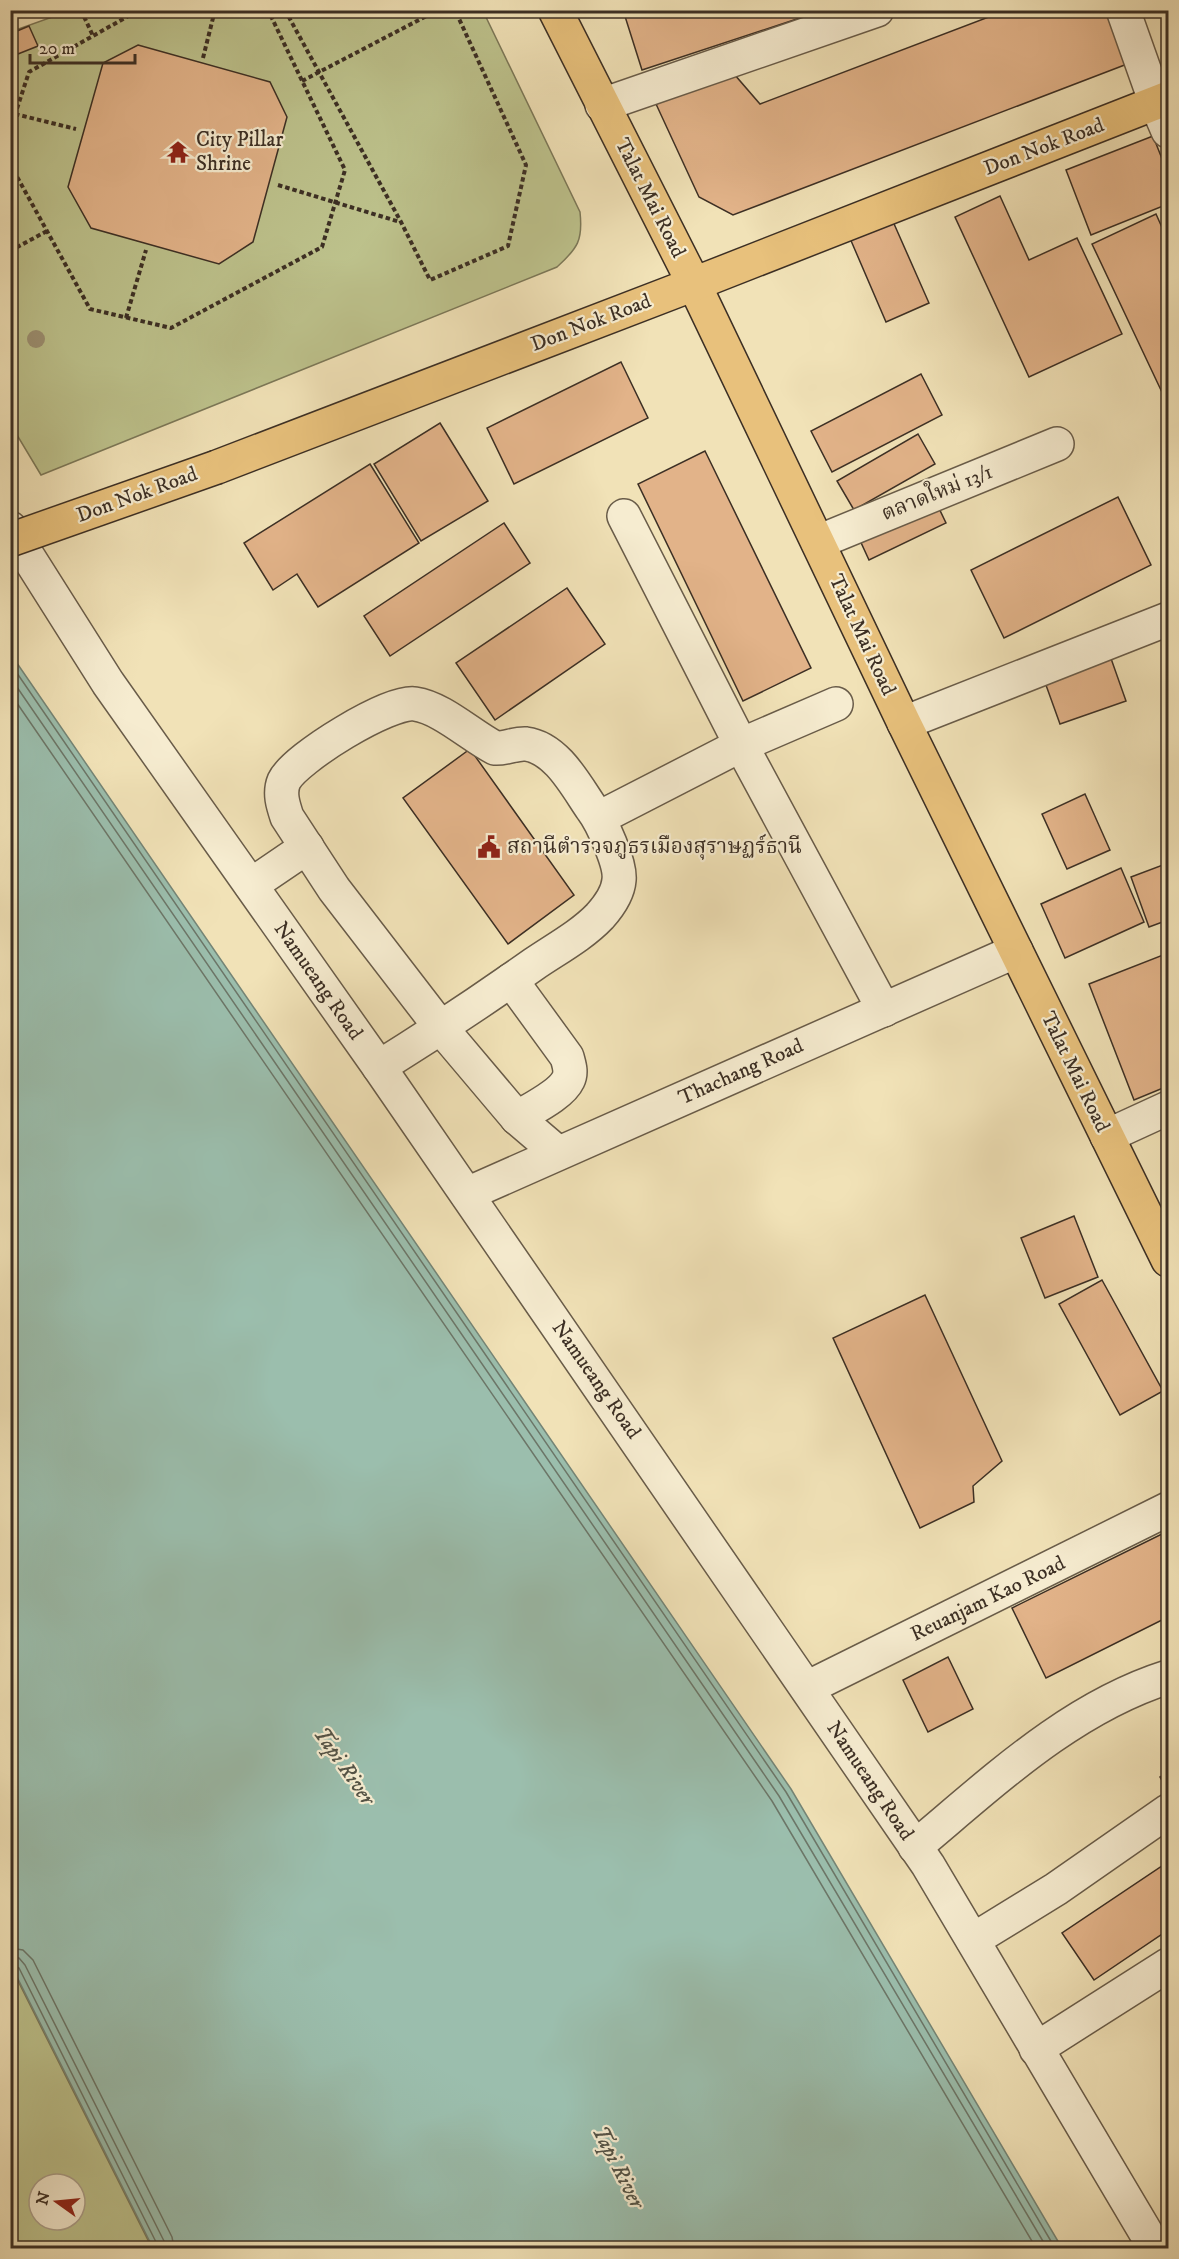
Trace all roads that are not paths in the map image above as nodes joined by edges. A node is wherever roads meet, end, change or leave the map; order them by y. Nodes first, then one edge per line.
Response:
1 (555, 10) edge
2 (877, 10) edge
3 (1124, 10) edge
4 (603, 105) junction
5 (1164, 110) edge
6 (694, 284) junction
7 (1057, 444) dead end
8 (624, 516) dead end
9 (10, 528) edge
10 (10, 540) edge
11 (818, 542) junction
12 (1168, 619) edge
13 (836, 704) dead end
14 (904, 723) junction
15 (741, 745) junction
16 (599, 818) junction
17 (307, 847) junction
18 (251, 885) junction
19 (1016, 951) junction
20 (511, 980) junction
21 (884, 1010) junction
22 (441, 1028) junction
23 (379, 1067) junction
24 (1168, 1108) edge
25 (517, 1118) junction
26 (1107, 1136) junction
27 (558, 1153) junction
28 (467, 1194) junction
29 (1161, 1224) edge
30 (1168, 1260) edge
31 (1168, 1509) edge
32 (1168, 1677) edge
33 (807, 1688) junction
34 (1168, 1811) edge
35 (915, 1847) junction
36 (973, 1940) junction
37 (1168, 1965) edge
38 (1036, 2049) junction
39 (1155, 2248) edge

1 - 4 main road, Talat Mai Road
2 - 4 street
3 - 5 street
4 - 6 main road, Talat Mai Road
5 - 6 main road, Don Nok Road
6 - 10 main road, Don Nok Road, bridge
6 - 11 main road, Talat Mai Road
7 - 11 street, ตลาดใหม่ 13/1
8 - 15 street
9 - 18 street, Namueang Road
11 - 14 main road, Talat Mai Road
12 - 14 street
13 - 15 street
14 - 19 main road, Talat Mai Road
15 - 16 street
15 - 21 street
16 - 17 street
16 - 20 street
17 - 18 street
17 - 22 street
18 - 23 street, Namueang Road
19 - 21 street, Thachang Road
19 - 26 main road, Talat Mai Road
20 - 22 street
20 - 25 street
21 - 27 street, Thachang Road
22 - 23 street
22 - 25 street
23 - 28 street, Namueang Road
24 - 26 street
25 - 27 street
26 - 29 main road, Talat Mai Road
27 - 28 street, Thachang Road
28 - 33 street, Namueang Road
29 - 30 main road, Talat Mai Road
31 - 33 street, Reuanjam Kao Road
32 - 35 street
33 - 35 street, Namueang Road
34 - 36 street
35 - 36 street, Namueang Road
36 - 38 street, Namueang Road
37 - 38 street
38 - 39 street, Namueang Road

